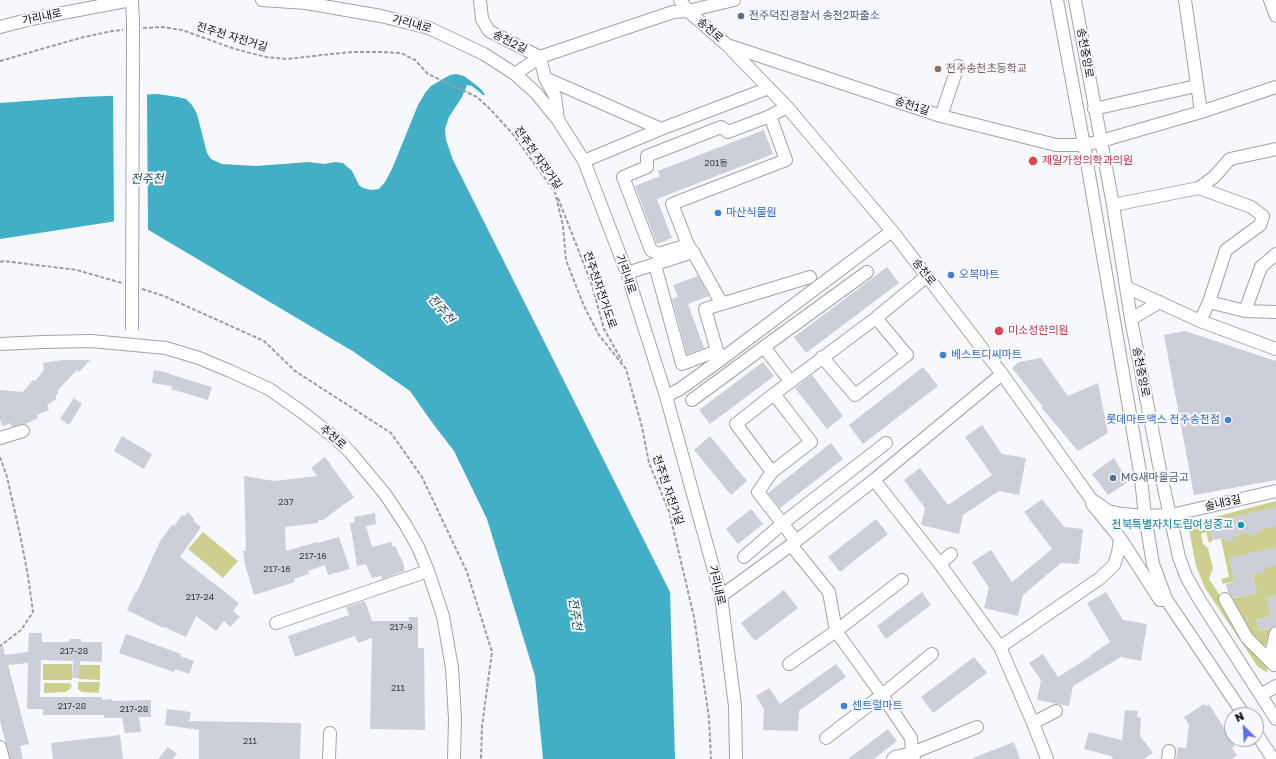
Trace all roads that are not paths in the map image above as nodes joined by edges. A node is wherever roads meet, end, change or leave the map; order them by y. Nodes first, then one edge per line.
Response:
1 (131, 0) edge
2 (262, 0) edge
3 (480, 0) edge
4 (680, 0) edge
5 (734, 0) edge
6 (1057, 0) edge
7 (1075, 0) edge
8 (1185, 0) edge
9 (1270, 0) edge
10 (688, 11) junction
11 (1276, 16) edge
12 (0, 27) edge
13 (727, 45) junction
14 (540, 57) junction
15 (958, 66) dead end
16 (515, 74) junction
17 (545, 78) junction
18 (1196, 86) junction
19 (1276, 87) edge
20 (769, 88) junction
21 (787, 107) junction
22 (1094, 109) junction
23 (1201, 112) junction
24 (770, 116) junction
25 (941, 116) junction
26 (558, 120) junction
27 (662, 129) junction
28 (1101, 141) junction
29 (1084, 145) junction
30 (1276, 149) edge
31 (584, 161) junction
32 (1199, 188) junction
33 (1113, 206) junction
34 (892, 231) junction
35 (690, 249) junction
36 (1276, 254) edge
37 (655, 265) junction
38 (867, 272) dead end
39 (626, 273) junction
40 (927, 276) junction
41 (810, 277) dead end
42 (1126, 287) junction
43 (1160, 302) junction
44 (1209, 302) junction
45 (722, 304) junction
46 (1245, 310) junction
47 (1276, 312) edge
48 (876, 318) junction
49 (1131, 319) junction
50 (1200, 321) junction
51 (0, 344) edge
52 (129, 344) junction
53 (764, 347) junction
54 (1276, 349) edge
55 (720, 355) junction
56 (822, 357) junction
57 (1002, 374) junction
58 (790, 381) junction
59 (774, 394) junction
60 (666, 396) junction
61 (692, 400) dead end
62 (23, 431) dead end
63 (0, 438) edge
64 (886, 443) dead end
65 (772, 472) junction
66 (874, 480) junction
67 (1276, 491) edge
68 (1091, 499) junction
69 (1171, 515) junction
70 (1145, 516) junction
71 (783, 523) junction
72 (1120, 538) junction
73 (793, 543) junction
74 (951, 554) dead end
75 (744, 557) dead end
76 (940, 564) junction
77 (428, 571) junction
78 (902, 580) dead end
79 (722, 596) junction
80 (1166, 598) junction
81 (1225, 599) dead end
82 (276, 623) dead end
83 (836, 631) junction
84 (1276, 633) edge
85 (1000, 647) junction
86 (932, 654) dead end
87 (789, 664) dead end
88 (1275, 669) edge
89 (1276, 686) edge
90 (882, 695) junction
91 (1261, 695) junction
92 (1239, 707) edge
93 (1056, 711) dead end
94 (1276, 720) edge
95 (1034, 723) junction
96 (977, 727) dead end
97 (330, 733) dead end
98 (826, 738) dead end
99 (0, 747) edge
100 (913, 756) edge
101 (3, 759) edge
102 (329, 759) edge
103 (454, 759) edge
104 (736, 759) edge
105 (893, 759) edge
106 (1047, 759) edge

1 - 12 street, 가리내로
1 - 52 street, bridge
2 - 16 street, 가리내로
3 - 14 street, 송천2길
4 - 10 street, 송천로
5 - 10 street
6 - 29 street, 송천중앙로
7 - 22 street, 송천중앙로
8 - 18 street
9 - 11 street
10 - 13 street, 송천로
10 - 14 street
13 - 20 street, 송천로
13 - 25 street, 송천1길
14 - 16 street
14 - 17 street
15 - 25 street
16 - 26 street, 가리내로
17 - 26 street
17 - 27 street
18 - 22 street
18 - 23 street
19 - 23 street, 송천1길
20 - 21 street, 송천로
20 - 27 street
21 - 24 street
21 - 34 street, 송천로
22 - 28 street, 송천중앙로
23 - 28 street, 송천1길
24 - 35 street
24 - 35 street
25 - 29 street, 송천1길
26 - 31 street, 가리내로
27 - 31 street
28 - 29 street, 송천1길
28 - 33 street, 송천중앙로
29 - 70 street, 송천중앙로
30 - 32 street
31 - 39 street, 가리내로
32 - 33 street
32 - 44 street
33 - 42 street, 송천중앙로
34 - 40 street, 송천로
34 - 55 street
35 - 37 street
35 - 45 street
36 - 46 street
37 - 39 street
37 - 55 street
38 - 53 street
39 - 60 street, 가리내로
40 - 48 street
40 - 57 street, 송천로
41 - 45 street
42 - 43 street
42 - 49 street, 송천중앙로
43 - 49 street
43 - 50 street
44 - 46 street
44 - 50 street
45 - 55 street
46 - 47 street
48 - 56 street
48 - 56 street
49 - 69 street, 송천중앙로
50 - 54 street
51 - 52 street, 추천로
52 - 77 street, 추천로
53 - 58 street
53 - 61 street
55 - 60 street
56 - 58 street
57 - 66 street
57 - 68 street, 송천로
58 - 59 street
59 - 65 street
59 - 65 street
60 - 79 street, 가리내로
62 - 63 street
64 - 71 street
65 - 71 street
66 - 73 street
66 - 76 street
67 - 69 street, 솔내3길
68 - 70 street, 송천로
68 - 72 street
69 - 70 street, 송천로
69 - 91 street, 송천중앙로
70 - 80 street, 송천중앙로
71 - 73 street
71 - 75 street
72 - 80 street
72 - 85 street
73 - 79 street
73 - 83 street
74 - 76 street
76 - 85 street
77 - 82 street
77 - 103 street, 추천로
78 - 83 street
79 - 104 street, 가리내로
80 - 92 street, 송천중앙로
81 - 88 street
83 - 87 street
83 - 90 street
84 - 88 street
85 - 95 street
86 - 90 street
89 - 91 street
90 - 98 street
90 - 100 street
91 - 94 street, 송천중앙로
93 - 95 street
95 - 106 street
96 - 100 street
97 - 102 street
99 - 101 street
100 - 105 street

